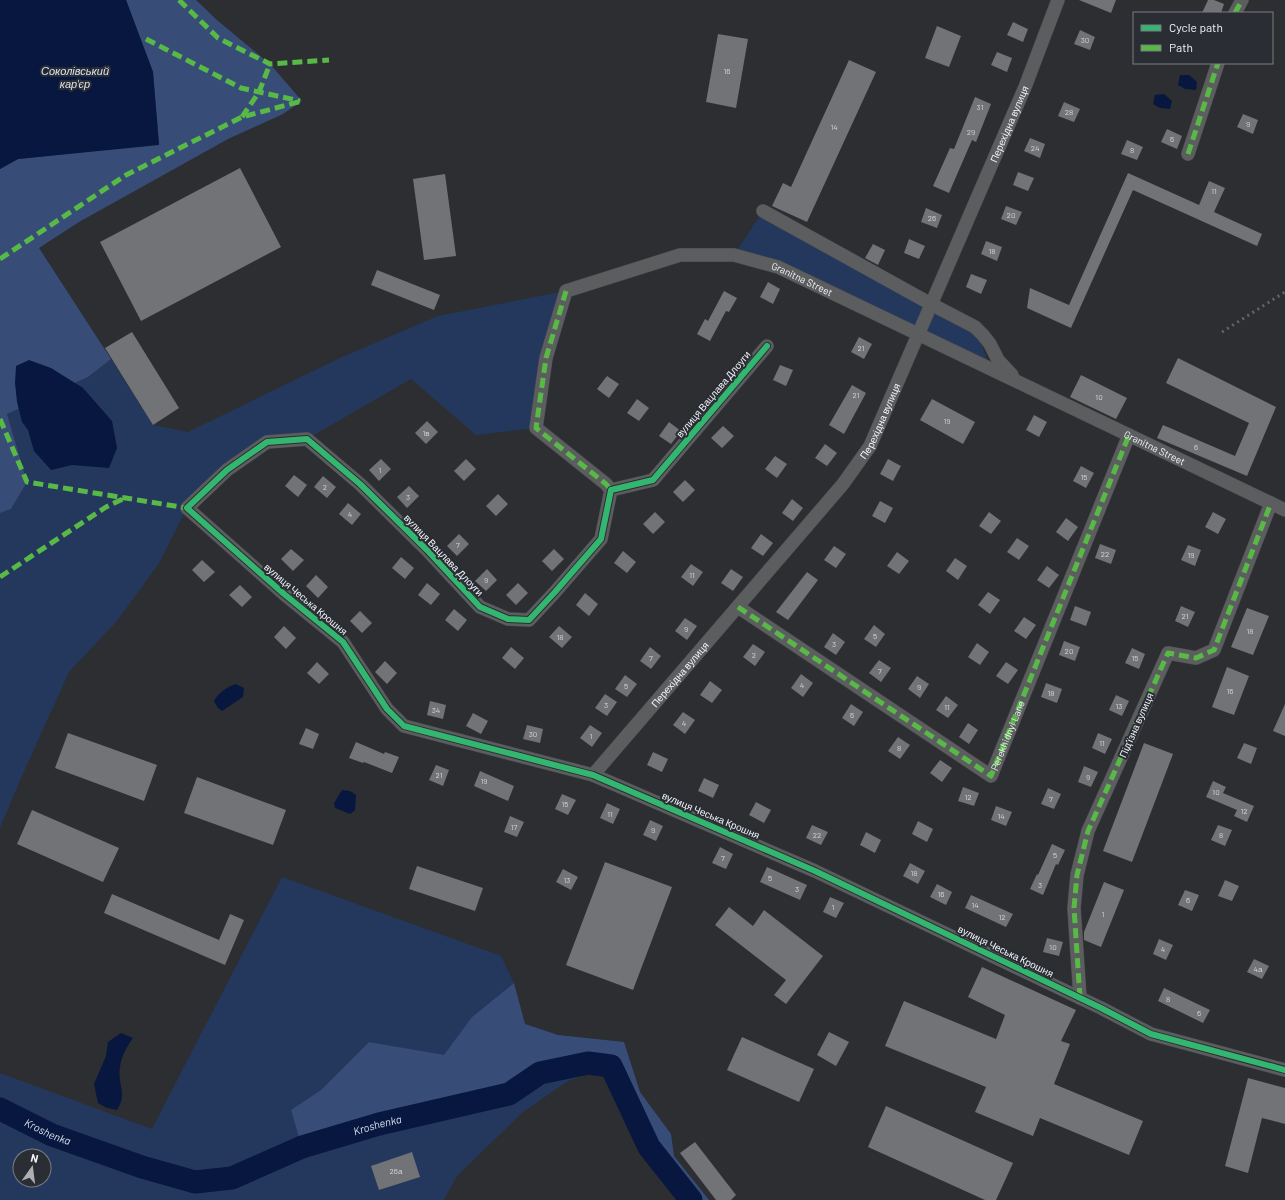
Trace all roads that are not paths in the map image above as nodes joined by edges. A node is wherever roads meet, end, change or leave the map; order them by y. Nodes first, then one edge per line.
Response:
1 (1058, 0) edge
2 (1242, 0) edge
3 (1236, 12) edge
4 (1218, 64) edge
5 (1188, 154) dead end
6 (762, 211) dead end
7 (931, 304) junction
8 (918, 333) junction
9 (767, 346) dead end
10 (1025, 385) junction
11 (1129, 435) junction
12 (612, 490) junction
13 (1271, 503) junction
14 (187, 508) joint
15 (1285, 510) edge
16 (738, 607) junction
17 (593, 774) junction
18 (1080, 998) junction
19 (1285, 1070) edge

1 - 7 street, Перехідна вулиця
2 - 3 street
4 - 5 street
6 - 7 street, Granitna Street
7 - 8 street, Перехідна вулиця
7 - 10 street, Granitna Street
8 - 10 street, Granitna Street
8 - 12 street, Granitna Street
8 - 16 street, Перехідна вулиця
9 - 12 street, вулиця Вацлава Длоуги
10 - 11 street, Granitna Street
11 - 13 street, Granitna Street
11 - 16 street, Perekhidnyi Lane
12 - 14 street, вулиця Вацлава Длоуги
13 - 15 street, Granitna Street
13 - 18 street, Підʼїзна вулиця
14 - 17 street, вулиця Чеська Крошня
16 - 17 street, Перехідна вулиця
17 - 18 street, вулиця Чеська Крошня
18 - 19 street, вулиця Чеська Крошня

